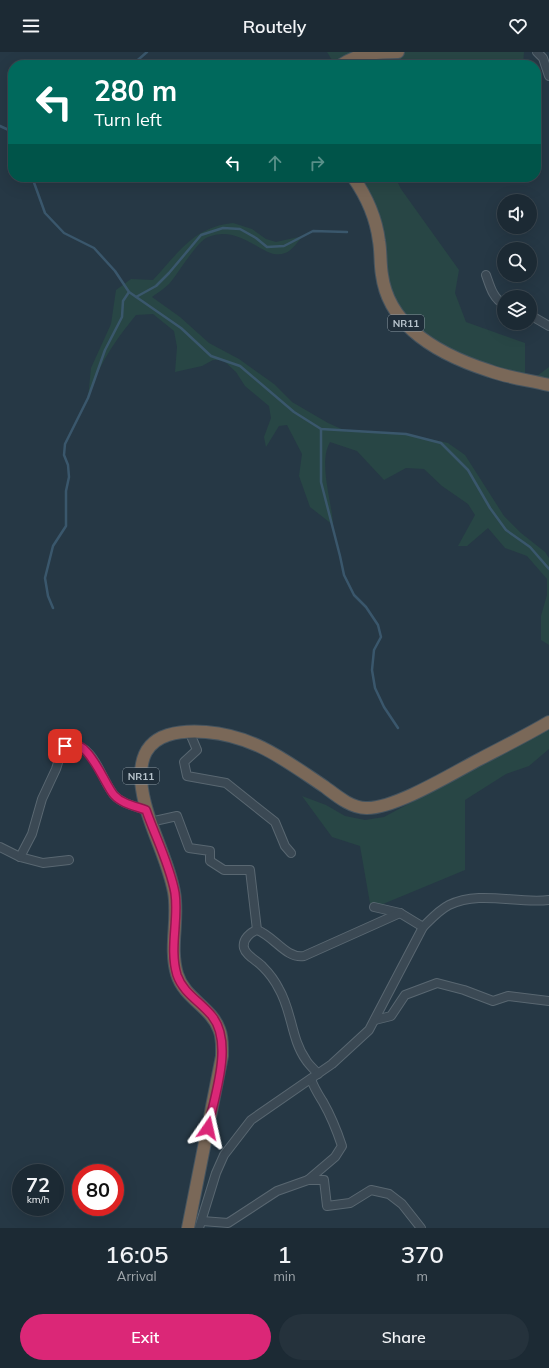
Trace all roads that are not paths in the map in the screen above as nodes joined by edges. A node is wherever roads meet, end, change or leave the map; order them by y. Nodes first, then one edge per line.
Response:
1 (398, 52) edge
2 (537, 52) edge
3 (348, 60) edge
4 (549, 76) edge
5 (356, 182) edge
6 (486, 275) dead end
7 (497, 299) edge
8 (537, 319) edge
9 (549, 326) edge
10 (549, 385) edge
11 (549, 722) edge
12 (189, 731) junction
13 (146, 810) junction
14 (150, 822) junction
15 (0, 847) edge
16 (291, 853) dead end
17 (20, 857) junction
18 (69, 860) dead end
19 (549, 900) edge
20 (374, 907) dead end
21 (400, 913) junction
22 (423, 927) junction
23 (257, 930) junction
24 (549, 1001) edge
25 (375, 1020) junction
26 (318, 1074) junction
27 (310, 1079) junction
28 (308, 1180) junction
29 (200, 1224) edge
30 (188, 1228) edge
31 (421, 1228) edge

1 - 3 highway
2 - 4 street
5 - 10 highway, NR11
6 - 7 street
8 - 9 street
11 - 12 highway, NR11
12 - 13 highway, NR11
12 - 16 street
13 - 14 highway, NR11
13 - 17 street
14 - 23 street
14 - 30 highway, NR11
15 - 17 street
17 - 18 street
19 - 22 street
20 - 21 street
21 - 22 street
21 - 23 street
22 - 25 street
23 - 26 street
24 - 25 street
25 - 26 street
26 - 27 street
27 - 28 street
27 - 29 street
28 - 29 street
28 - 31 street

